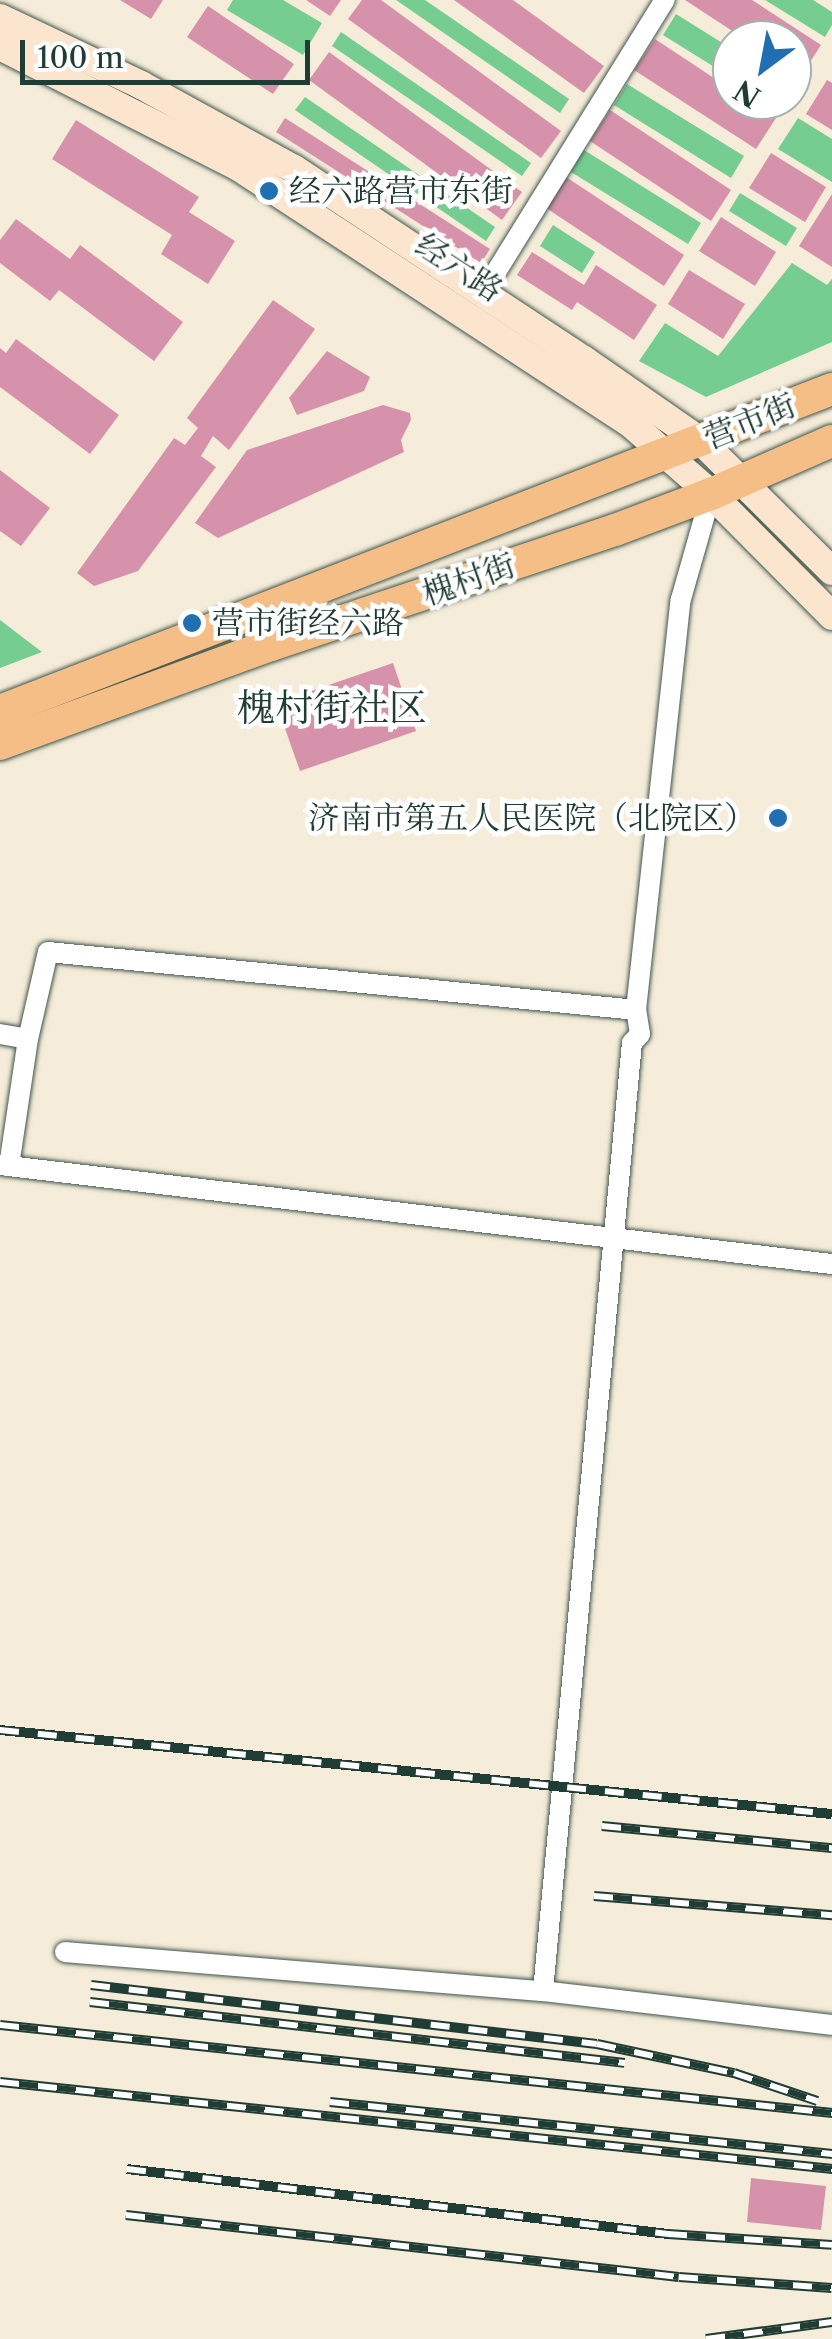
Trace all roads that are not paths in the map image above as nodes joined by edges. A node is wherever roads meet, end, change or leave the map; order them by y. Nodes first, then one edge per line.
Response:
1 (665, 0) edge
2 (0, 18) edge
3 (0, 46) edge
4 (483, 293) junction
5 (832, 389) edge
6 (832, 441) edge
7 (702, 442) junction
8 (669, 454) junction
9 (742, 481) junction
10 (711, 494) junction
11 (832, 571) edge
12 (832, 616) edge
13 (0, 710) edge
14 (0, 744) edge
15 (636, 1010) junction
16 (0, 1034) edge
17 (28, 1039) junction
18 (5, 1166) edge
19 (614, 1236) junction
20 (832, 1264) edge
21 (66, 1952) dead end
22 (543, 1992) junction
23 (832, 2025) edge

1 - 4 street
2 - 4 main road, 经六路
3 - 8 main road, 经六路
4 - 7 main road, 经六路
5 - 7 main road, 营市街
6 - 9 main road, 营市街
7 - 8 main road, 营市街
7 - 9 main road, 经六路
8 - 10 main road, 经六路
8 - 13 main road, 槐村街
9 - 10 main road, 营市街
9 - 11 main road, 经六路
10 - 12 main road, 经六路
10 - 14 main road, 槐村街
10 - 15 street
15 - 17 street
15 - 19 street
16 - 17 street
17 - 18 street
18 - 19 street
19 - 20 street
19 - 22 street
21 - 22 street
22 - 23 street

